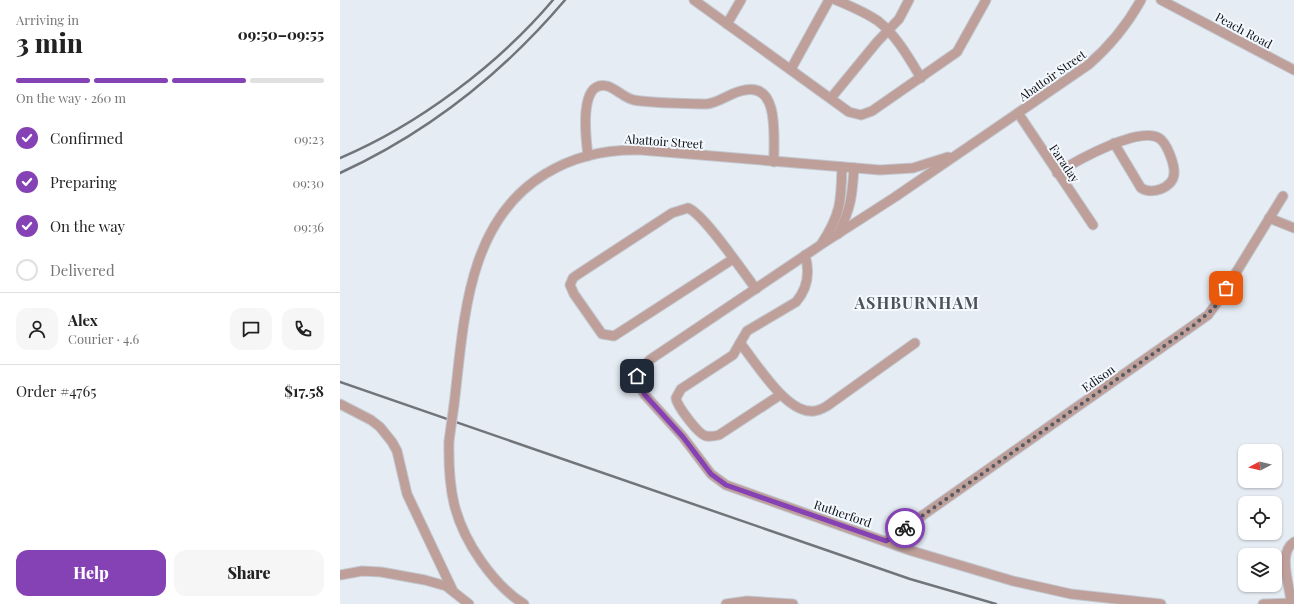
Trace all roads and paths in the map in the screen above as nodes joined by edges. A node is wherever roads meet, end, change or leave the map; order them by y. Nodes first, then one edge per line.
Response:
1 (694, 0) edge
2 (741, 0) edge
3 (829, 0) edge
4 (836, 0) edge
5 (909, 0) edge
6 (986, 0) edge
7 (1140, 0) edge
8 (1161, 0) edge
9 (727, 24) junction
10 (888, 31) junction
11 (791, 69) junction
12 (1294, 70) edge
13 (921, 78) junction
14 (831, 98) junction
15 (1018, 113) junction
16 (1114, 143) junction
17 (959, 152) junction
18 (588, 156) junction
19 (774, 162) junction
20 (842, 168) junction
21 (854, 168) junction
22 (1057, 173) junction
23 (1283, 196) dead end
24 (1269, 218) junction
25 (1093, 225) dead end
26 (1294, 228) edge
27 (838, 234) junction
28 (822, 244) junction
29 (805, 255) junction
30 (733, 259) junction
31 (756, 289) junction
32 (740, 343) junction
33 (915, 343) dead end
34 (637, 376) joint
35 (780, 394) junction
36 (340, 404) edge
37 (886, 541) junction
38 (1294, 542) edge
39 (340, 575) edge
40 (453, 591) junction
41 (747, 602) edge
42 (1293, 603) edge
43 (469, 604) edge
44 (524, 604) edge
45 (726, 604) edge
46 (793, 604) edge
47 (1161, 604) edge
48 (1262, 604) edge

1 - 9 street
2 - 9 street
3 - 11 street
4 - 10 street
5 - 10 street
6 - 13 street
7 - 15 street, Abattoir Street
8 - 12 street, Peach Road
9 - 11 street
10 - 13 street
10 - 14 street
11 - 14 street
13 - 14 street
15 - 17 street, Abattoir Street
15 - 22 street, Faraday
16 - 16 street
16 - 22 street
17 - 21 street, Abattoir Street
17 - 27 street, Abattoir Street
18 - 19 street, Abattoir Street
18 - 19 street
18 - 44 street, Abattoir Street, bridge
19 - 20 street, Abattoir Street
20 - 21 street, Abattoir Street
20 - 28 street, Abattoir Street
21 - 27 street
22 - 25 street, Faraday
23 - 24 street, Edison
24 - 26 street
24 - 37 street, Edison
27 - 28 street, Abattoir Street
28 - 29 street, Abattoir Street
29 - 31 street, Abattoir Street
29 - 32 street
30 - 30 street
30 - 31 street
31 - 34 street, Abattoir Street
32 - 35 street
32 - 35 street
33 - 35 street
34 - 37 street, Rutherford
36 - 40 street
37 - 47 street, Rutherford
38 - 42 street
39 - 40 street
40 - 43 street
41 - 45 street
41 - 46 street
42 - 48 street

